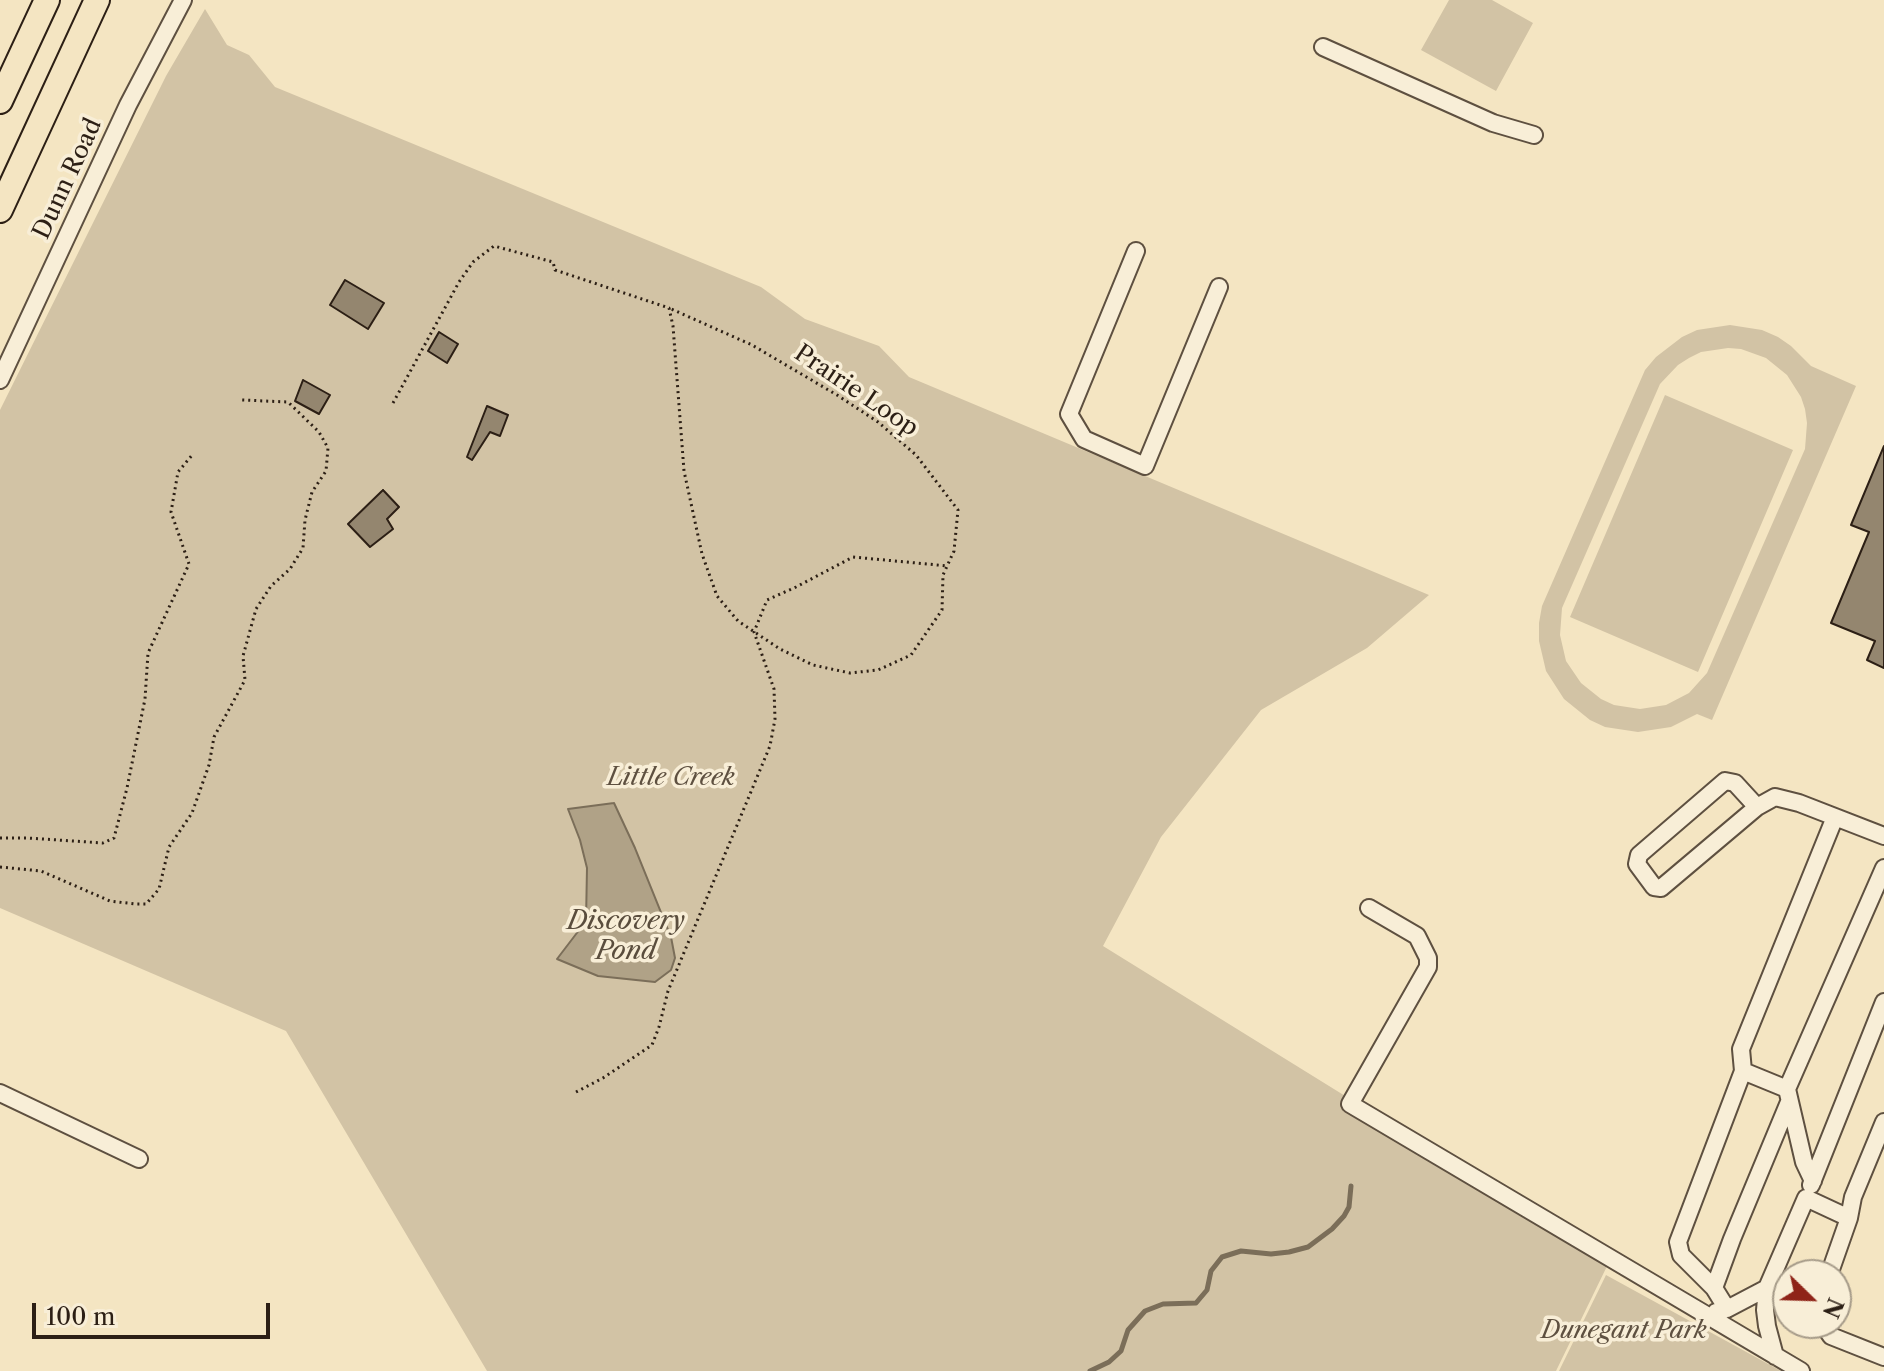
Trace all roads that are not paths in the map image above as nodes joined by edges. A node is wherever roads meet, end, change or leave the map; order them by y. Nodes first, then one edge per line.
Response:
1 (47, 0) edge
2 (97, 0) edge
3 (183, 0) edge
4 (1323, 47) dead end
5 (0, 101) edge
6 (1534, 135) dead end
7 (0, 210) edge
8 (1136, 251) dead end
9 (1219, 287) dead end
10 (0, 380) edge
11 (1757, 807) junction
12 (1835, 817) junction
13 (1884, 836) edge
14 (1884, 868) edge
15 (1369, 908) dead end
16 (1884, 1002) edge
17 (1880, 1026) edge
18 (1743, 1071) junction
19 (0, 1093) edge
20 (1788, 1095) junction
21 (1883, 1125) edge
22 (139, 1159) dead end
23 (1813, 1181) junction
24 (1806, 1198) junction
25 (1849, 1218) junction
26 (1835, 1259) edge
27 (1714, 1288) junction
28 (1767, 1288) junction
29 (1727, 1309) junction
30 (1707, 1315) junction
31 (1839, 1339) edge
32 (1775, 1356) junction
33 (1884, 1357) edge
34 (1801, 1371) edge

1 - 5 highway
2 - 7 highway
3 - 10 street, Dunn Road
4 - 6 street
8 - 9 street
11 - 11 street
11 - 12 street
12 - 13 street
12 - 18 street
14 - 20 street
15 - 30 street
16 - 17 street
17 - 23 street
18 - 20 street
18 - 27 street
19 - 22 street
20 - 23 street
20 - 27 street
21 - 25 street
23 - 24 street
24 - 25 street
24 - 28 street
25 - 26 street
27 - 29 street
28 - 29 street
28 - 32 street
29 - 30 street
30 - 32 street
31 - 33 street
32 - 34 street

